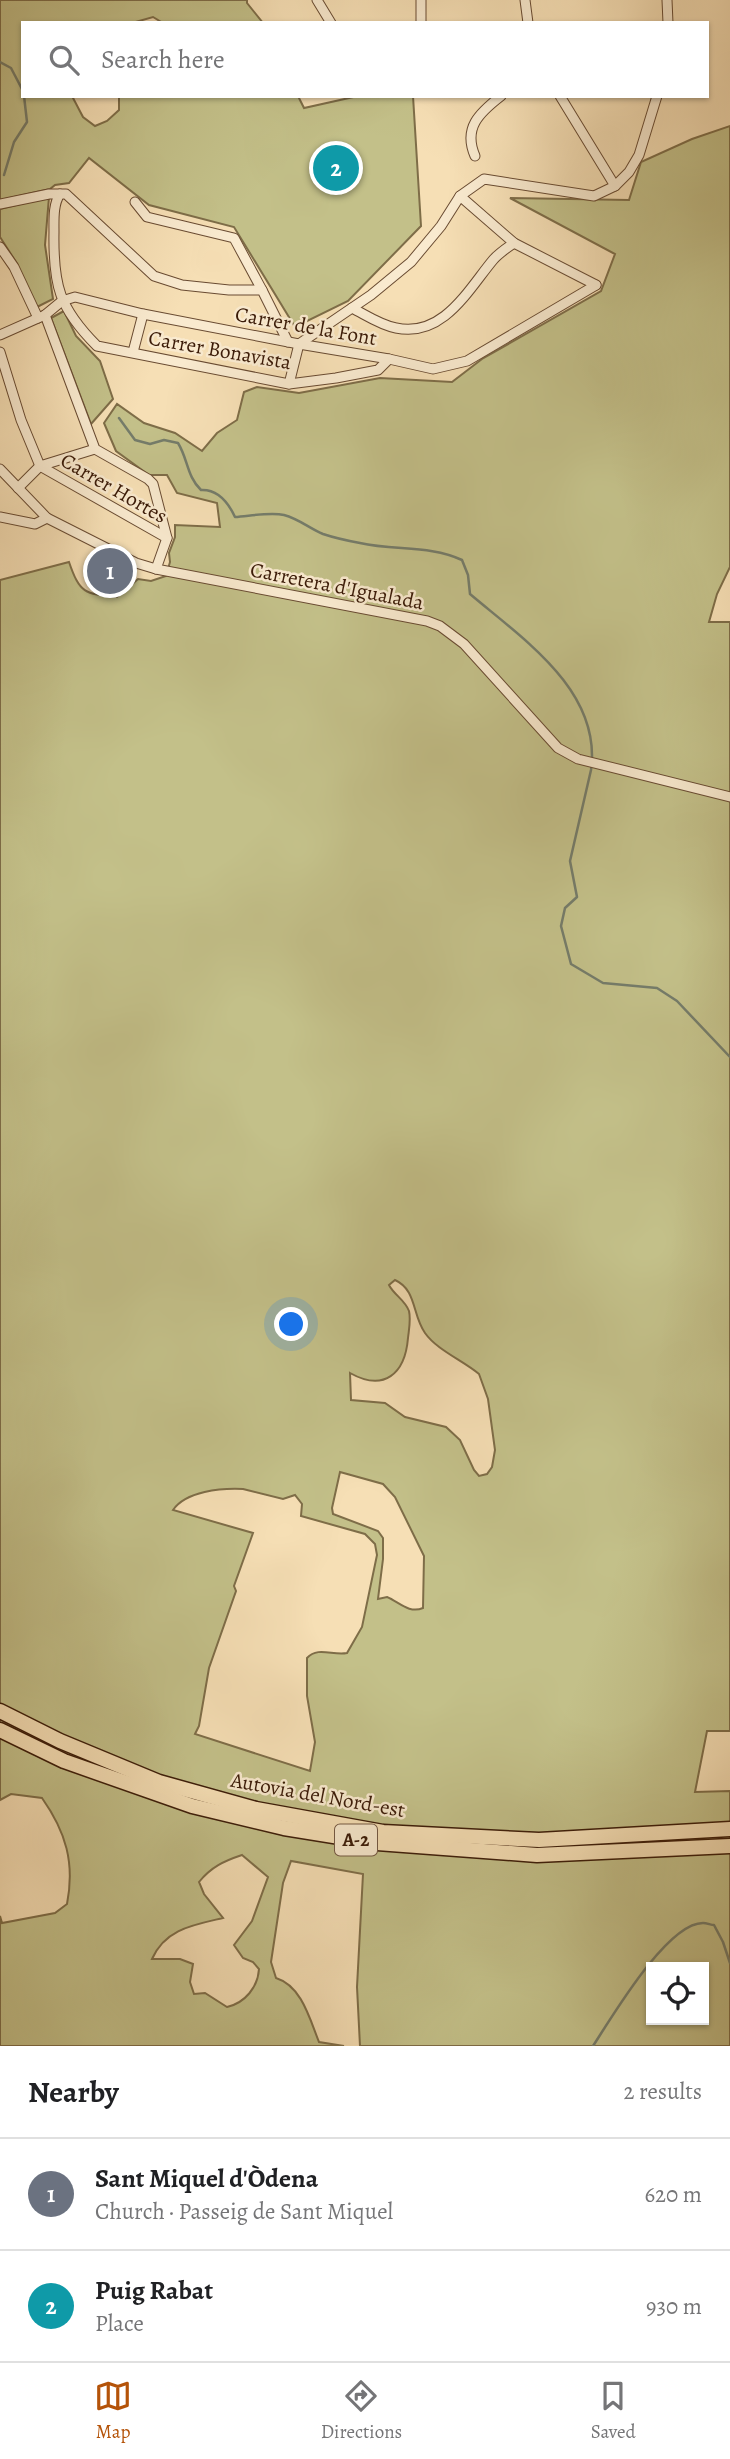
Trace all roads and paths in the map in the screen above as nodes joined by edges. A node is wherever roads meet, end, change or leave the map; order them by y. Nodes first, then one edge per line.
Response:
1 (317, 0) edge
2 (421, 0) edge
3 (525, 0) edge
4 (667, 0) edge
5 (330, 21) edge
6 (421, 21) edge
7 (528, 21) edge
8 (668, 21) edge
9 (498, 98) edge
10 (561, 98) edge
11 (656, 98) edge
12 (475, 156) dead end
13 (615, 186) junction
14 (60, 194) junction
15 (460, 196) junction
16 (135, 202) dead end
17 (0, 204) edge
18 (514, 243) junction
19 (0, 247) edge
20 (262, 290) junction
21 (62, 301) junction
22 (352, 308) junction
23 (143, 314) junction
24 (42, 316) junction
25 (0, 335) edge
26 (288, 342) junction
27 (299, 344) junction
28 (0, 352) edge
29 (133, 352) junction
30 (389, 359) junction
31 (289, 384) junction
32 (95, 449) junction
33 (40, 466) junction
34 (0, 469) edge
35 (18, 488) junction
36 (0, 517) edge
37 (47, 518) junction
38 (167, 538) junction
39 (156, 569) junction
40 (730, 797) edge
41 (0, 1711) edge
42 (0, 1730) edge
43 (0, 1738) edge
44 (64, 1761) junction
45 (730, 1823) edge
46 (730, 1829) edge
47 (683, 1831) junction
48 (730, 1846) edge

1 - 5 street
2 - 6 street
3 - 7 street
4 - 8 street
9 - 12 street
10 - 13 street
11 - 13 street
13 - 15 street
14 - 17 street
14 - 20 street
14 - 21 street
15 - 18 street
15 - 22 street
16 - 20 street
18 - 22 street
18 - 30 street, Carrer de la Font
19 - 24 street
20 - 26 street
21 - 23 street, Carrer de la Font
21 - 24 street
21 - 29 street, Carrer Bonavista
22 - 27 street
23 - 26 street, Carrer de la Font
23 - 29 street
24 - 25 street
24 - 32 street
26 - 27 street, Carrer de la Font
27 - 30 street, Carrer de la Font
27 - 31 street
28 - 33 street, Carrer Hortes
29 - 31 street, Carrer Bonavista
30 - 31 street, Carrer Bonavista
32 - 33 street
32 - 38 street
33 - 35 street
33 - 38 street, Carrer Hortes
34 - 35 street
35 - 37 street
36 - 37 street
37 - 39 street, Carretera d'Igualada
38 - 39 street
39 - 40 street, Carretera d'Igualada
41 - 47 highway, Autovia del Nord-est / A-2
42 - 44 highway, Autovia del Nord-est / A-2
43 - 44 highway
44 - 48 highway, Autovia del Nord-est / A-2
45 - 47 highway
46 - 47 highway, Autovia del Nord-est / A-2

